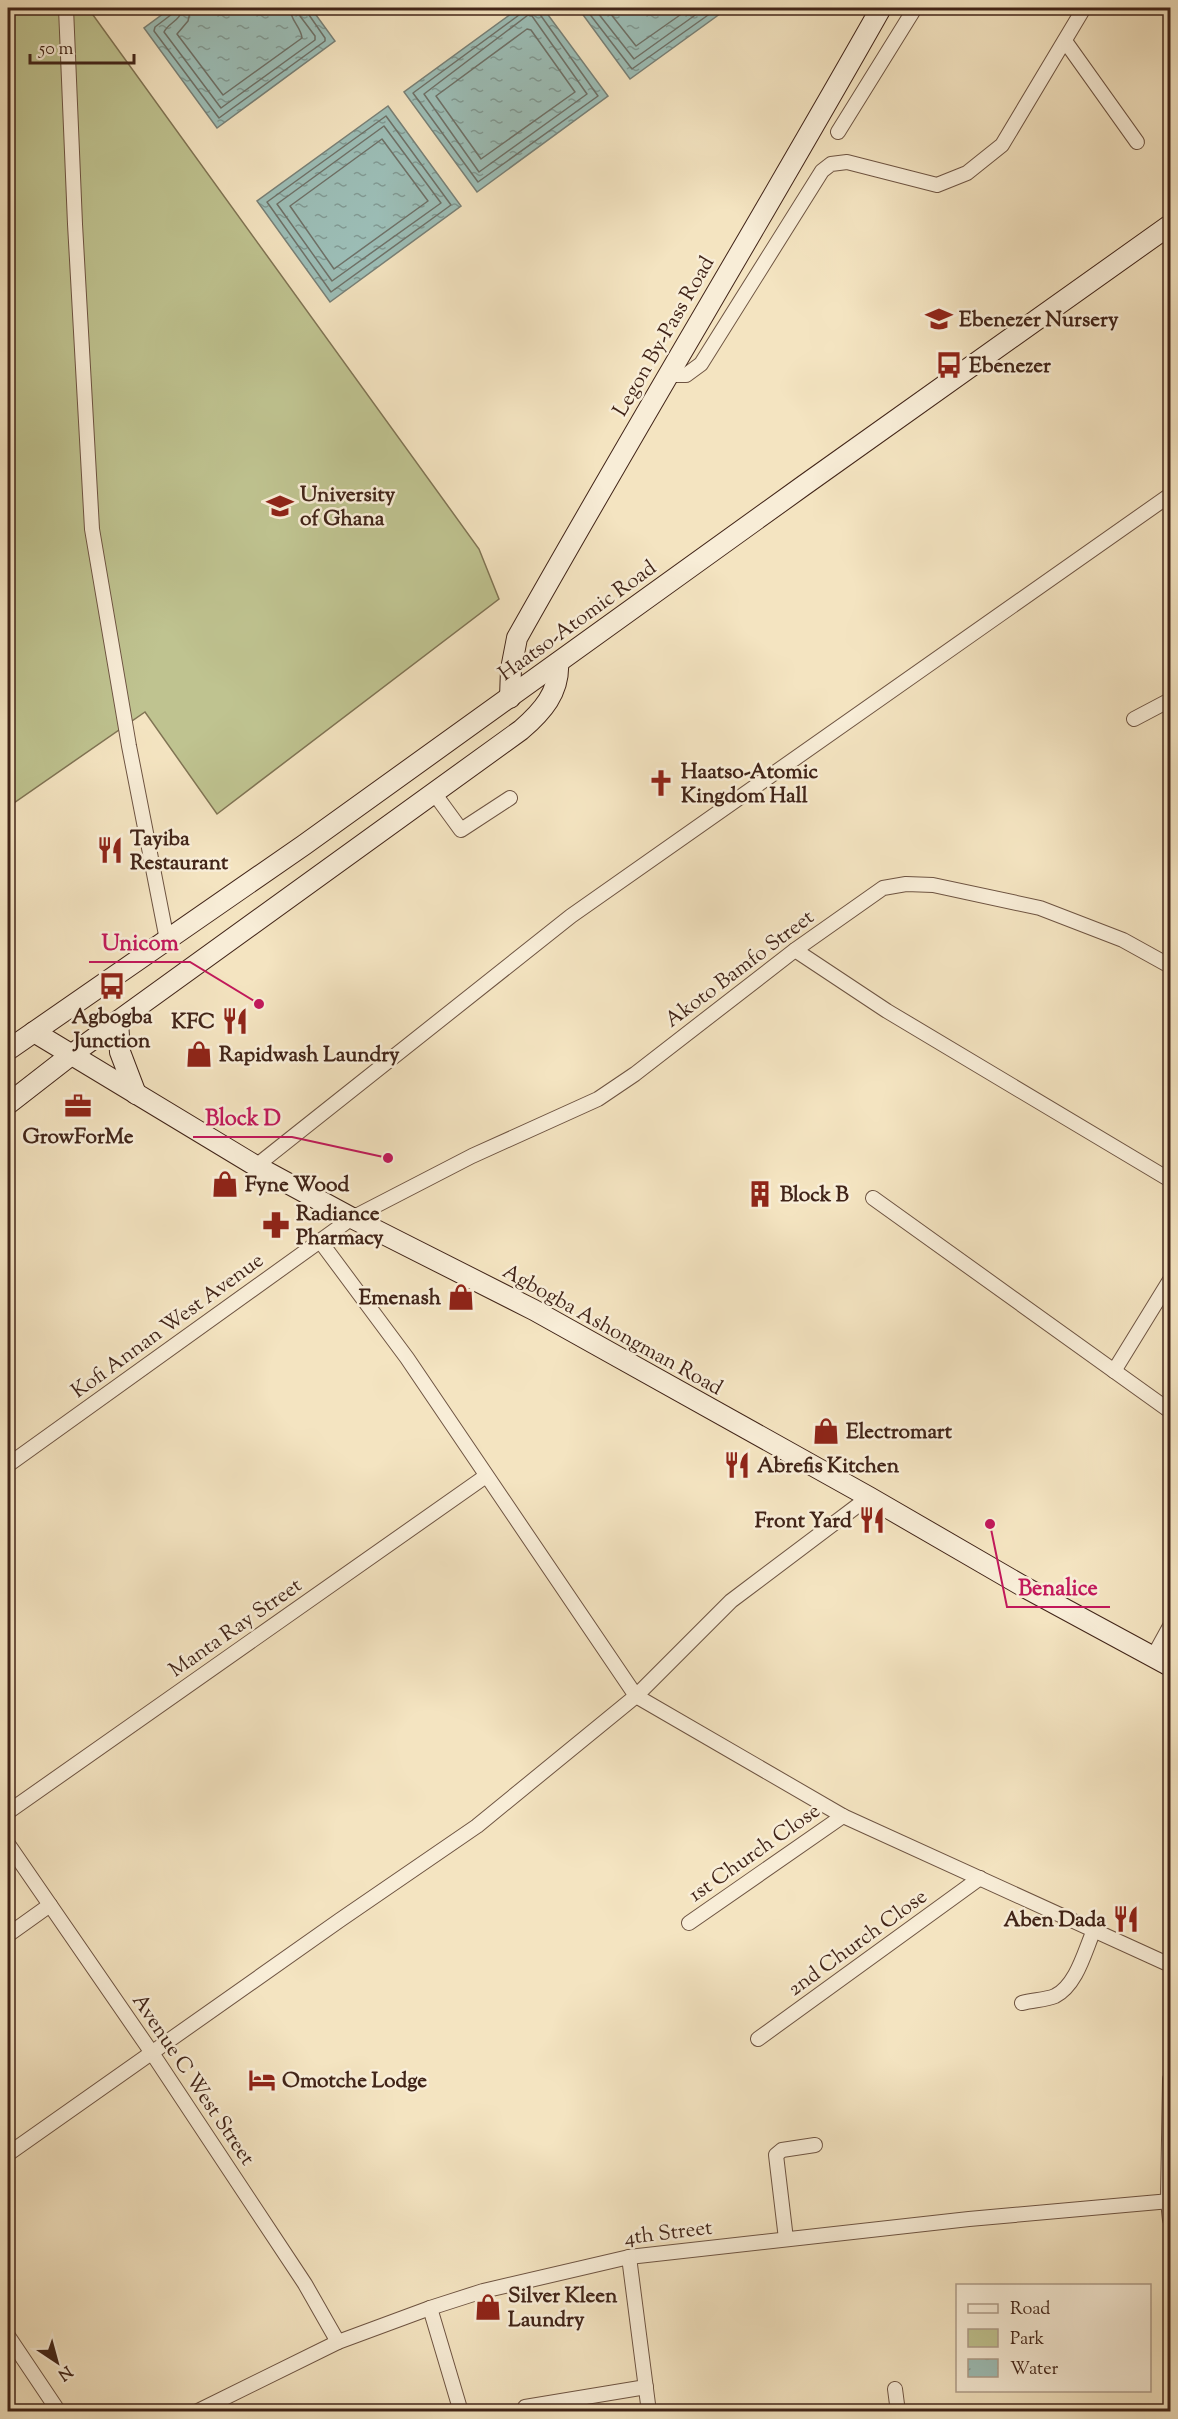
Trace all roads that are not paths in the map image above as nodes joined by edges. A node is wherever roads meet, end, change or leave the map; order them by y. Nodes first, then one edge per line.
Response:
1 (66, 8) edge
2 (881, 8) edge
3 (915, 8) edge
4 (1084, 8) edge
5 (1065, 41) junction
6 (838, 132) dead end
7 (1137, 142) dead end
8 (1170, 225) edge
9 (667, 375) junction
10 (1170, 495) edge
11 (558, 663) junction
12 (510, 698) junction
13 (1170, 700) edge
14 (1134, 719) dead end
15 (434, 793) junction
16 (510, 798) dead end
17 (168, 940) junction
18 (795, 950) junction
19 (1170, 966) edge
20 (118, 1021) junction
21 (33, 1032) junction
22 (8, 1050) edge
23 (71, 1055) junction
24 (136, 1094) junction
25 (8, 1104) edge
26 (256, 1166) junction
27 (1170, 1180) edge
28 (873, 1198) dead end
29 (352, 1218) junction
30 (320, 1241) junction
31 (1170, 1280) edge
32 (1114, 1371) junction
33 (1170, 1411) edge
34 (8, 1465) edge
35 (486, 1476) junction
36 (868, 1497) junction
37 (1170, 1626) edge
38 (1162, 1662) edge
39 (636, 1696) junction
40 (8, 1812) edge
41 (843, 1816) junction
42 (8, 1844) edge
43 (980, 1878) junction
44 (50, 1905) junction
45 (689, 1923) dead end
46 (1094, 1930) junction
47 (8, 1935) edge
48 (1170, 1965) edge
49 (1022, 2002) dead end
50 (758, 2039) dead end
51 (152, 2053) junction
52 (1170, 2079) edge
53 (815, 2145) dead end
54 (8, 2154) edge
55 (1169, 2201) edge
56 (1170, 2220) edge
57 (786, 2239) junction
58 (629, 2257) junction
59 (430, 2308) junction
60 (8, 2336) edge
61 (338, 2342) junction
62 (646, 2387) junction
63 (895, 2389) dead end
64 (525, 2407) dead end
65 (59, 2412) edge
66 (196, 2412) edge
67 (461, 2412) edge
68 (649, 2412) edge
69 (898, 2412) edge

1 - 17 street
2 - 9 street, Legon By-Pass Road
3 - 6 street
4 - 5 street
5 - 7 street
5 - 9 street
8 - 11 street, Haatso-Atomic Road
9 - 12 street, Legon By-Pass Road
10 - 26 street
11 - 12 street, Haatso-Atomic Road
11 - 15 street
12 - 17 street, Haatso-Atomic Road
13 - 14 street
15 - 16 street
15 - 20 street
17 - 21 street, Haatso-Atomic Road
18 - 19 street, Akoto Bamfo Street
18 - 27 street
18 - 29 street, Akoto Bamfo Street
20 - 23 street
20 - 24 street
21 - 22 street, Haatso-Atomic Road
21 - 23 street, Agbogba Ashongman Road
23 - 24 street, Agbogba Ashongman Road
23 - 25 street
24 - 26 street, Agbogba Ashongman Road
26 - 29 street, Agbogba Ashongman Road
28 - 32 street
29 - 30 street, Kofi Annan West Avenue
29 - 36 street, Agbogba Ashongman Road
30 - 34 street, Kofi Annan West Avenue
30 - 35 street
31 - 32 street
32 - 33 street
35 - 39 street
35 - 40 street, Manta Ray Street
36 - 38 street, Agbogba Ashongman Road
36 - 39 street
37 - 38 street
39 - 41 street
39 - 51 street
41 - 43 street
41 - 45 street, 1st Church Close
42 - 44 street, Avenue C West Street
43 - 46 street
43 - 50 street, 2nd Church Close
44 - 47 street
44 - 51 street, Avenue C West Street
46 - 48 street
46 - 49 street
51 - 54 street
51 - 61 street, Avenue C West Street
52 - 55 street
53 - 57 street
55 - 56 street
55 - 57 street, 4th Street
57 - 58 street, 4th Street
58 - 59 street, 4th Street
58 - 62 street
59 - 61 street, 4th Street
59 - 67 street
60 - 65 street
61 - 66 street, 4th Street
62 - 64 street
62 - 68 street
63 - 69 street

